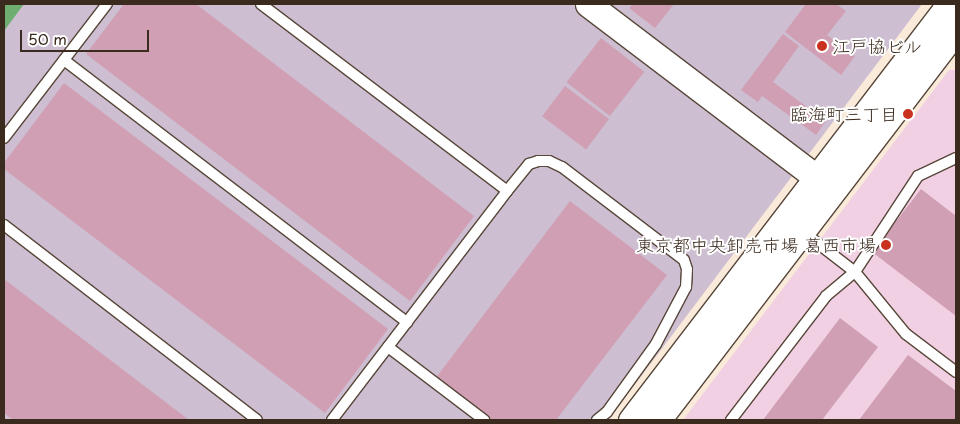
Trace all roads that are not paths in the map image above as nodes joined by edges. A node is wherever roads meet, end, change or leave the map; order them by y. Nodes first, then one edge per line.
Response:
1 (106, 4) edge
2 (261, 4) edge
3 (588, 4) edge
4 (953, 4) edge
5 (956, 30) edge
6 (64, 60) junction
7 (4, 138) edge
8 (956, 158) edge
9 (825, 183) junction
10 (507, 191) junction
11 (4, 226) edge
12 (802, 230) junction
13 (856, 272) junction
14 (407, 322) junction
15 (388, 347) junction
16 (956, 372) edge
17 (350, 397) junction
18 (359, 403) dead end
19 (257, 420) edge
20 (332, 420) edge
21 (484, 420) edge
22 (597, 420) edge
23 (631, 420) edge
24 (658, 420) edge
25 (732, 420) edge

1 - 6 lane
2 - 10 lane
3 - 9 street
4 - 9 street
5 - 9 street
6 - 7 lane
6 - 14 lane
8 - 13 lane
9 - 12 street
9 - 23 street
10 - 14 lane
10 - 22 lane
11 - 19 lane
12 - 13 lane
12 - 24 street
13 - 16 lane
13 - 25 lane
14 - 15 lane
15 - 17 lane
15 - 21 lane
17 - 18 lane
17 - 20 lane

